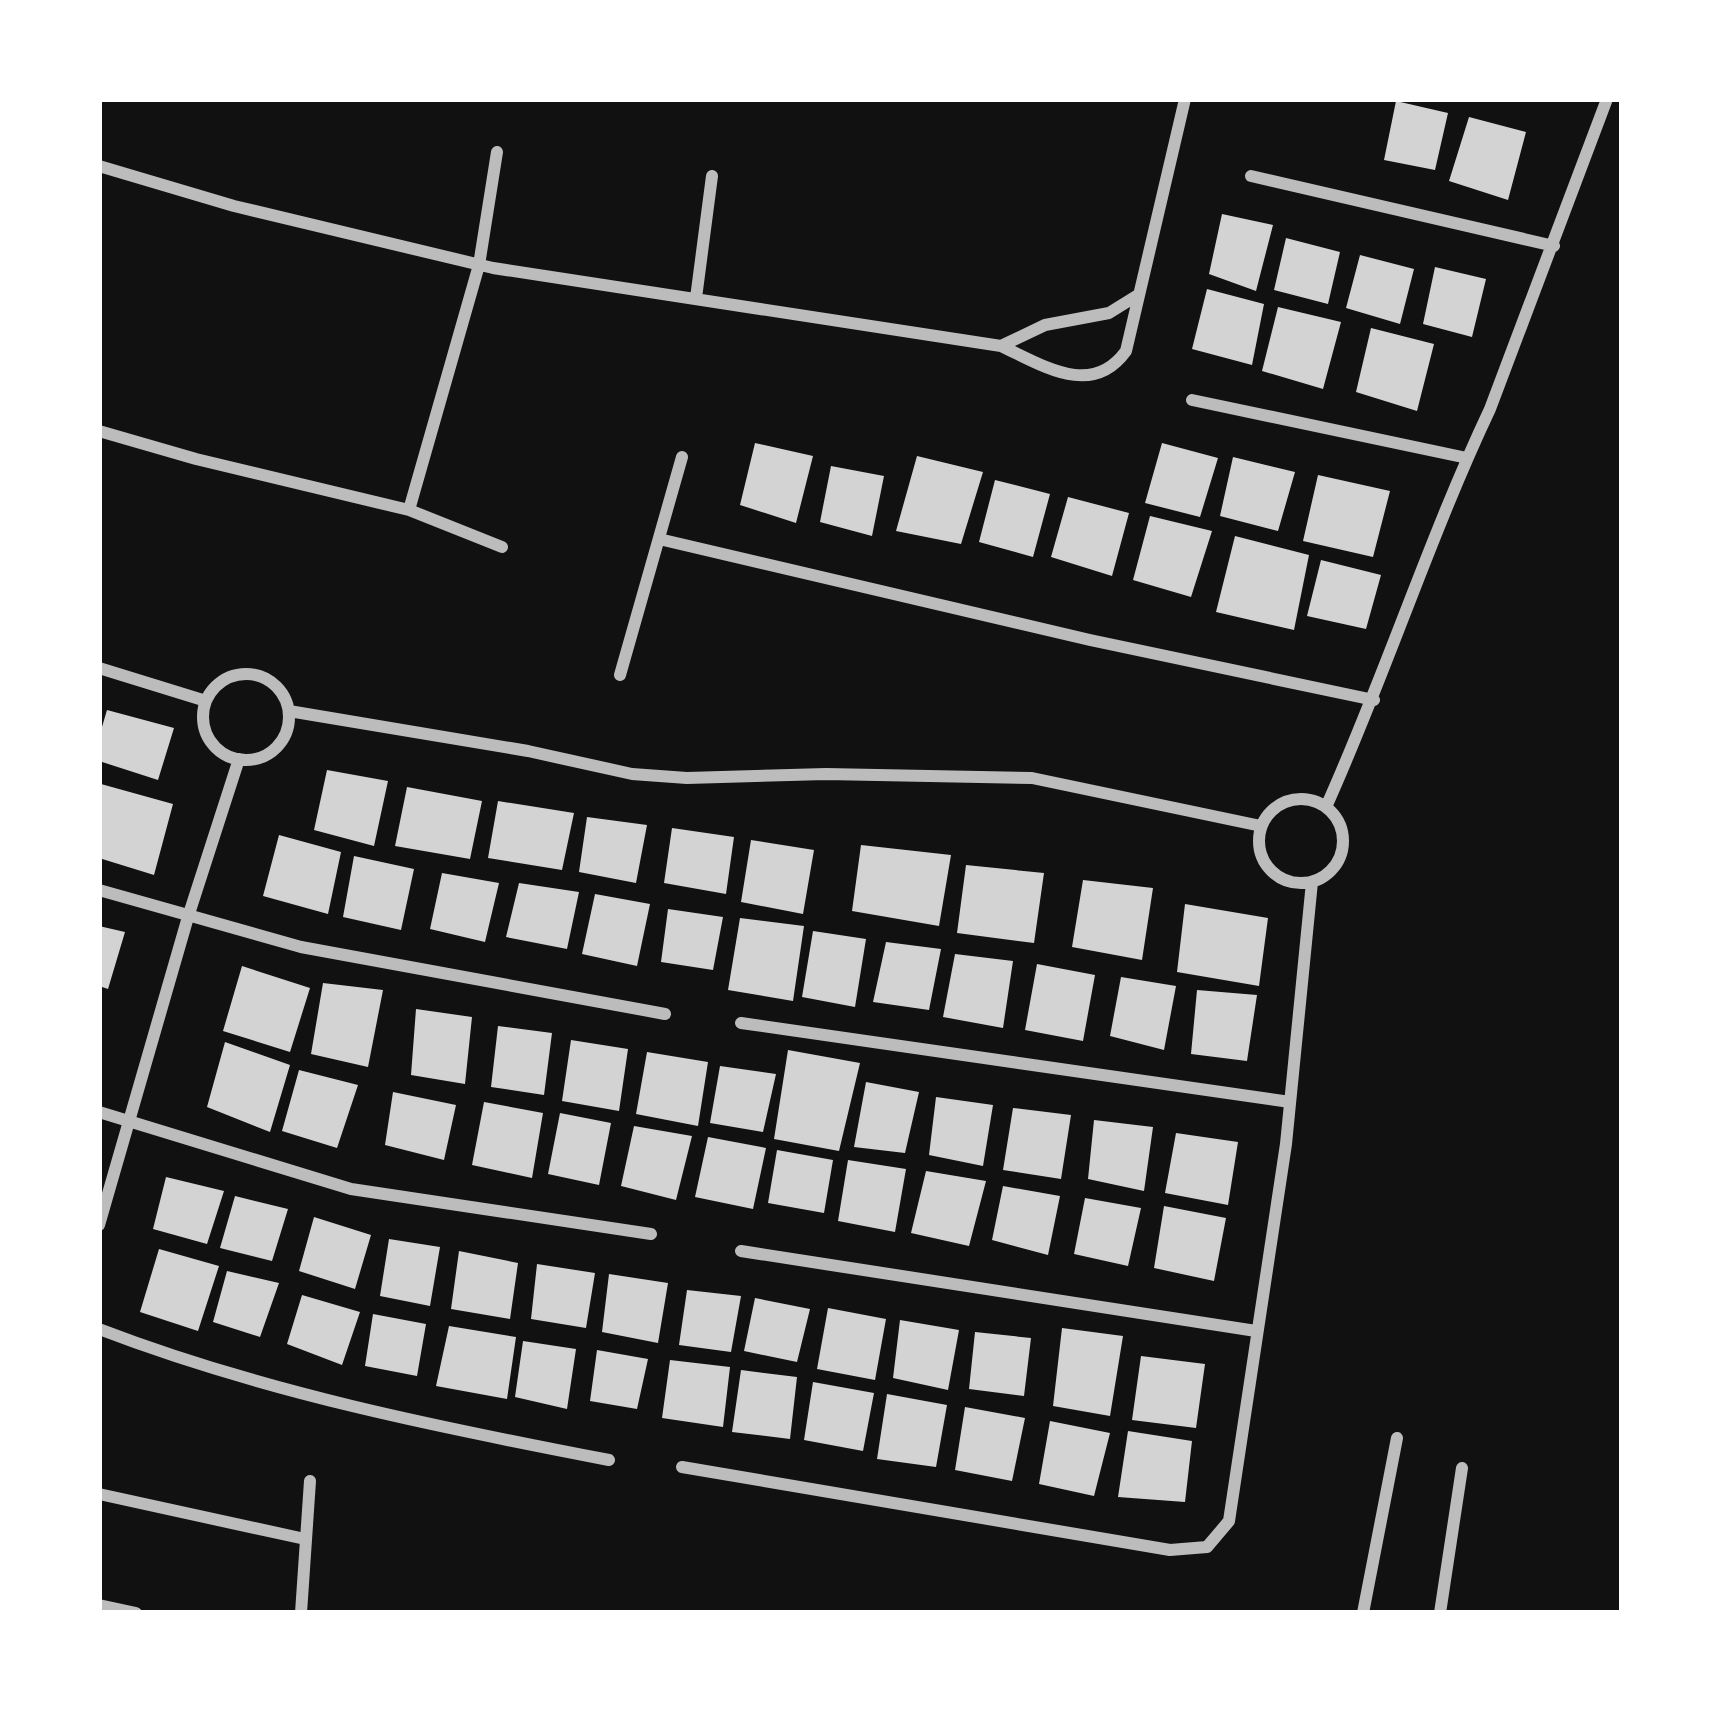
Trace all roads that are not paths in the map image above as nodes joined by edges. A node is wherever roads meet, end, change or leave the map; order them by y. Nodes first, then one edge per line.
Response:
1 (1185, 99) edge
2 (1607, 99) edge
3 (496, 152) dead end
4 (99, 166) edge
5 (712, 176) dead end
6 (1251, 176) dead end
7 (1554, 246) junction
8 (479, 265) junction
9 (1138, 295) junction
10 (696, 298) junction
11 (1001, 346) junction
12 (1192, 400) dead end
13 (99, 430) edge
14 (682, 457) dead end
15 (1467, 458) junction
16 (409, 510) junction
17 (659, 539) junction
18 (502, 548) dead end
19 (99, 668) edge
20 (620, 675) dead end
21 (1374, 700) junction
22 (206, 701) junction
23 (289, 711) junction
24 (238, 759) junction
25 (1326, 807) junction
26 (1261, 826) junction
27 (1312, 881) junction
28 (99, 890) edge
29 (188, 917) junction
30 (665, 1014) dead end
31 (741, 1023) dead end
32 (1290, 1102) junction
33 (99, 1112) edge
34 (129, 1121) junction
35 (99, 1225) edge
36 (651, 1234) dead end
37 (741, 1251) dead end
38 (99, 1329) edge
39 (1256, 1331) junction
40 (1397, 1438) dead end
41 (609, 1460) dead end
42 (682, 1467) dead end
43 (1462, 1468) dead end
44 (310, 1481) dead end
45 (99, 1494) edge
46 (305, 1539) junction
47 (99, 1605) edge
48 (136, 1613) edge
49 (301, 1613) edge
50 (1363, 1613) edge
51 (1440, 1613) edge

1 - 9 street
2 - 7 street
3 - 8 street
4 - 8 street
5 - 10 street
6 - 7 street
7 - 15 street
8 - 10 street
8 - 16 street
9 - 11 street
9 - 11 street
10 - 11 street
12 - 15 street
13 - 16 street
14 - 17 street
15 - 21 street
16 - 18 street
17 - 20 street
17 - 21 street
19 - 22 street
21 - 25 street
22 - 23 street
22 - 24 street
23 - 24 street
23 - 26 street
24 - 29 street
25 - 26 street
25 - 27 street
26 - 27 street
27 - 32 street
28 - 29 street
29 - 30 street
29 - 34 street
31 - 32 street
32 - 39 street
33 - 34 street
34 - 35 street
34 - 36 street
37 - 39 street
38 - 41 street
39 - 42 street
40 - 50 street
43 - 51 street
44 - 46 street
45 - 46 street
46 - 49 street
47 - 48 street

